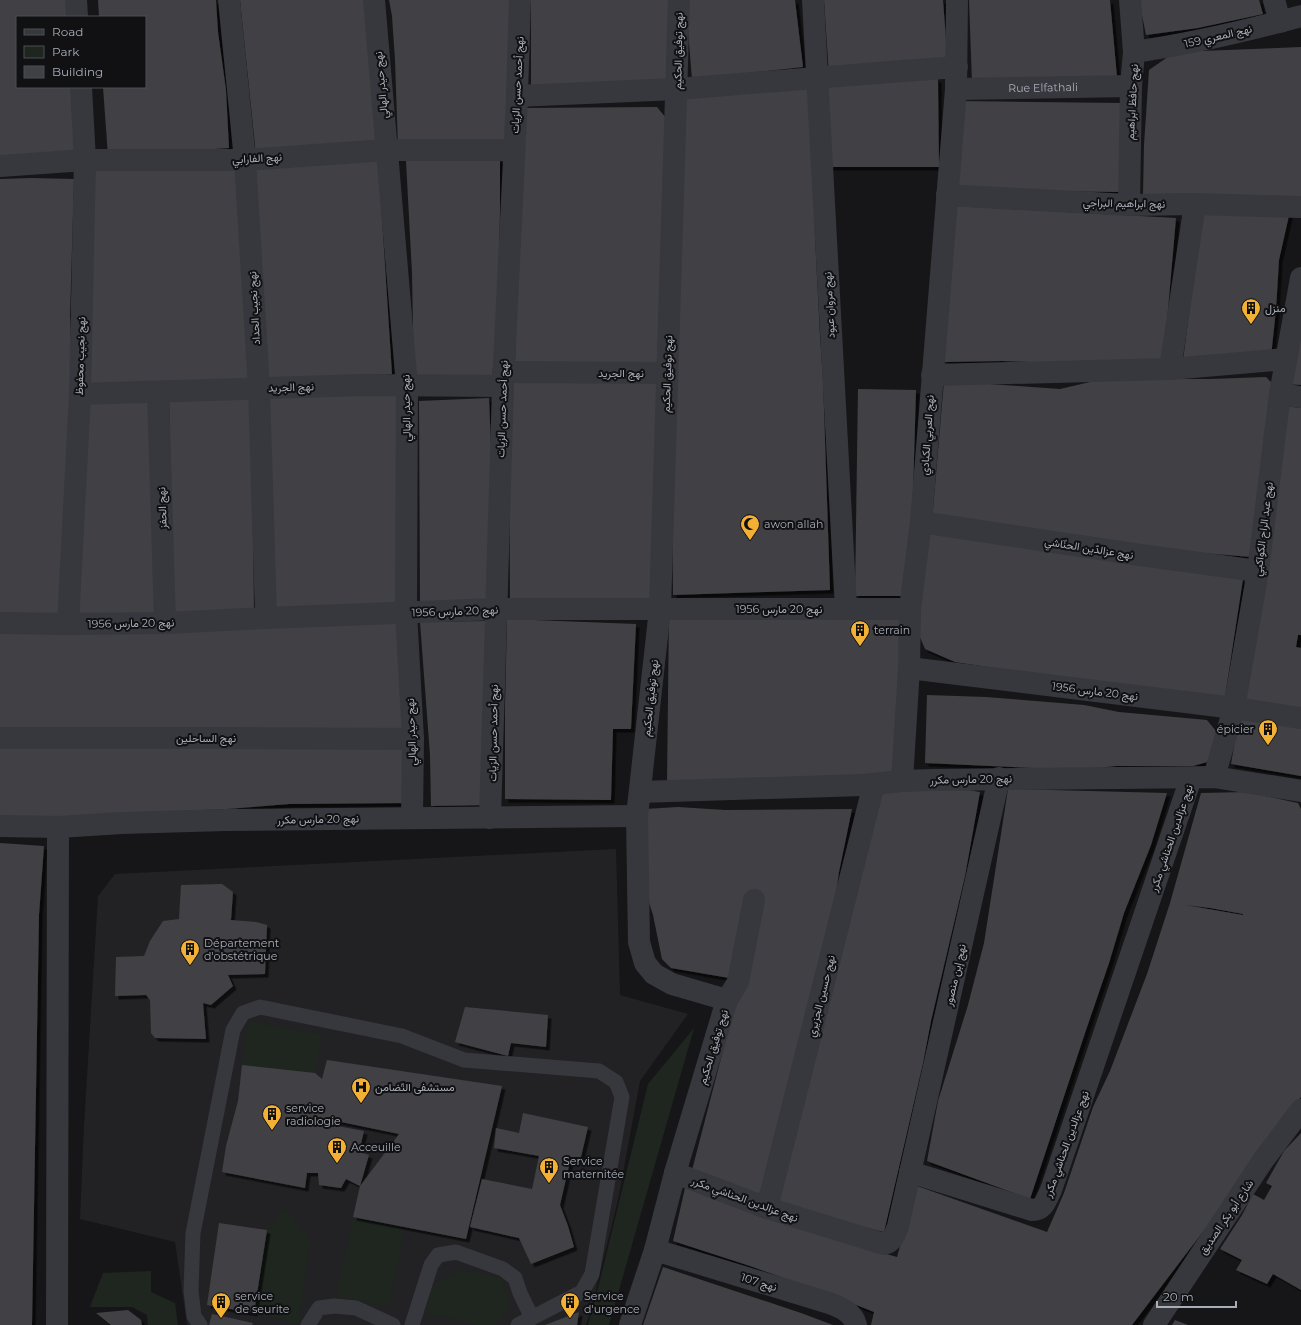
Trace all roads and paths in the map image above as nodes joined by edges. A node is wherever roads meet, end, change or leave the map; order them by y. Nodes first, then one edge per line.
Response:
1 (76, 0) edge
2 (229, 0) edge
3 (374, 0) edge
4 (520, 0) edge
5 (679, 0) edge
6 (813, 0) edge
7 (957, 0) edge
8 (1130, 0) edge
9 (1274, 0) edge
10 (77, 16) edge
11 (1301, 16) edge
12 (1280, 22) junction
13 (1134, 52) junction
14 (957, 68) junction
15 (817, 78) junction
16 (1130, 86) junction
17 (81, 88) edge
18 (677, 88) junction
19 (956, 90) junction
20 (517, 96) junction
21 (386, 150) junction
22 (514, 150) junction
23 (85, 160) junction
24 (245, 160) junction
25 (0, 166) edge
26 (947, 195) junction
27 (1195, 204) junction
28 (1129, 205) junction
29 (1301, 207) edge
30 (1301, 280) edge
31 (1286, 359) junction
32 (1170, 369) junction
33 (667, 373) junction
34 (932, 375) junction
35 (503, 379) junction
36 (407, 386) junction
37 (259, 388) junction
38 (158, 392) junction
39 (80, 394) junction
40 (1280, 394) junction
41 (1301, 397) edge
42 (920, 522) junction
43 (1258, 571) junction
44 (660, 609) junction
45 (846, 609) junction
46 (910, 609) junction
47 (496, 610) junction
48 (406, 612) junction
49 (266, 618) junction
50 (0, 623) edge
51 (68, 624) junction
52 (165, 624) junction
53 (909, 668) junction
54 (1234, 708) junction
55 (1301, 718) edge
56 (0, 738) edge
57 (413, 740) junction
58 (1214, 777) junction
59 (999, 778) junction
60 (1191, 778) junction
61 (902, 781) junction
62 (874, 784) junction
63 (1301, 791) edge
64 (640, 792) junction
65 (637, 816) junction
66 (412, 817) junction
67 (490, 818) junction
68 (0, 826) edge
69 (58, 827) junction
70 (754, 900) dead end
71 (727, 1000) junction
72 (1301, 1110) edge
73 (910, 1172) junction
74 (675, 1174) junction
75 (767, 1208) junction
76 (654, 1250) junction
77 (532, 1318) junction
78 (57, 1325) edge
79 (200, 1325) edge
80 (308, 1325) edge
81 (393, 1325) edge
82 (412, 1325) edge
83 (518, 1325) edge
84 (630, 1325) edge
85 (856, 1325) edge
86 (1154, 1325) edge

1 - 10 street
2 - 24 street, نهج نجيب الحداد
3 - 21 street, نهج حيدر الهالي
4 - 20 street, نهج أحمد حسن الزيات
5 - 18 street, نهج توفيق الحكيم
6 - 15 street, نهج مروان عبود
7 - 14 street
8 - 13 street, نهج حافظ ابراهيم
9 - 12 street
11 - 12 street, نهج المعري 159
12 - 13 street, نهج المعري 159
13 - 16 street, نهج حافظ ابراهيم
14 - 15 street
14 - 19 street
15 - 18 street
15 - 45 street, نهج مروان عبود
16 - 19 street, Rue Elfathali
16 - 28 street, نهج حافظ ابراهيم
17 - 23 street, نهج نجيب محفوظ
18 - 20 street
18 - 33 street, نهج توفيق الحكيم
19 - 26 street, نهج العربي الكبادي
20 - 22 street, نهج أحمد حسن الزيات
21 - 22 street, نهج الفارابي
21 - 24 street, نهج الفارابي
21 - 36 street, نهج حيدر الهالي
22 - 35 street, نهج أحمد حسن الزيات
23 - 24 street, نهج الفارابي
23 - 25 street, نهج الفارابي
23 - 39 street, نهج نجيب محفوظ
24 - 37 street, نهج نجيب الحداد
26 - 28 street, نهج ابراهيم البراجي
26 - 34 street, نهج العربي الكبادي
27 - 28 street, نهج ابراهيم البراجي
27 - 29 street, نهج ابراهيم البراجي
27 - 32 street
30 - 31 street, نهج عبد الراح الكواكبي
31 - 32 street
31 - 40 street, نهج عبد الراح الكواكبي
32 - 34 street
33 - 35 street, نهج الجريد
33 - 44 street, نهج توفيق الحكيم
34 - 42 street, نهج العربي الكبادي
35 - 36 street, نهج الجريد
35 - 47 street, نهج أحمد حسن الزيات
36 - 37 street, نهج الجريد
36 - 48 street, نهج حيدر الهالي
37 - 38 street, نهج الجريد
37 - 49 street, نهج نجيب الحداد
38 - 39 street, نهج الجريد
38 - 52 street, نهج الحفز
39 - 51 street, نهج نجيب محفوظ
40 - 41 street
40 - 43 street, نهج عبد الراح الكواكبي
42 - 43 street, نهج عزالدّين الحنّاشي
42 - 46 street, نهج العربي الكبادي
43 - 54 street, نهج عبد الراح الكواكبي
44 - 45 street, نهج 20 مارس 1956
44 - 47 street, نهج 20 مارس 1956
44 - 64 street, نهج توفيق الحكيم
45 - 46 street, نهج 20 مارس 1956
46 - 53 street, نهج العربي الكبادي
47 - 48 street, نهج 20 مارس 1956
47 - 67 street, نهج أحمد حسن الزيات
48 - 49 street, نهج 20 مارس 1956
48 - 57 street, نهج حيدر الهالي
49 - 52 street, نهج 20 مارس 1956
50 - 51 street, نهج 20 مارس 1956
51 - 52 street, نهج 20 مارس 1956
53 - 54 street, نهج 20 مارس 1956
53 - 61 street, نهج العربي الكبادي
54 - 55 street, نهج 20 مارس 1956
54 - 58 street, نهج عبد الراح الكواكبي
56 - 57 street, نهج الساحلين
57 - 66 street, نهج حيدر الهالي
58 - 60 street, نهج 20 مارس مكرر
58 - 63 street, نهج 20 مارس مكرر
59 - 60 street, نهج 20 مارس مكرر
59 - 61 street, نهج 20 مارس مكرر
59 - 73 street, نهج إبن منصور
60 - 73 street, نهج عزالدين الحناشي مكرر
61 - 62 street, نهج 20 مارس مكرر
62 - 64 street, نهج 20 مارس مكرر
62 - 75 street, نهج حسين الجزيري
64 - 65 street, نهج توفيق الحكيم
65 - 67 street, نهج 20 مارس مكرر
65 - 71 street, نهج توفيق الحكيم
66 - 67 street, نهج 20 مارس مكرر
66 - 69 street, نهج 20 مارس مكرر
68 - 69 street, نهج 20 مارس مكرر
69 - 78 street
70 - 71 street
71 - 74 street, نهج توفيق الحكيم
72 - 86 street, شارع أبو بكر الصديق
73 - 75 street, نهج عزالدين الحناشي مكرر
74 - 75 street, نهج عزالدين الحناشي مكرر
74 - 76 street, نهج توفيق الحكيم
76 - 84 street, نهج توفيق الحكيم
76 - 85 street, نهج 107
77 - 79 lane
77 - 82 lane
77 - 83 lane
80 - 81 lane

